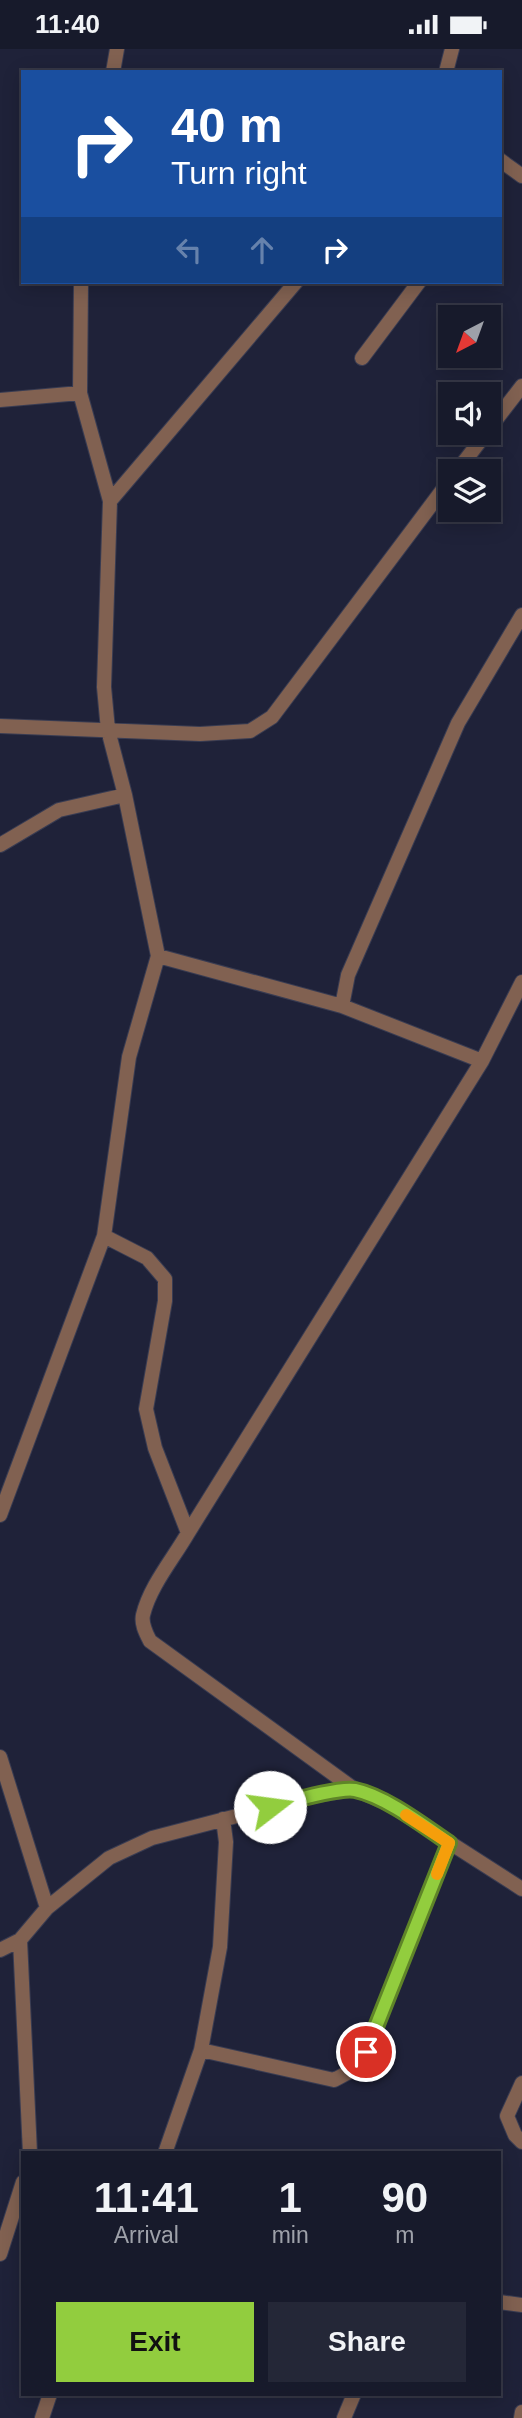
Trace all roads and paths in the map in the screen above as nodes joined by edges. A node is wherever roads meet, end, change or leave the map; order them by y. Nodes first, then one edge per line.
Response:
1 (117, 49) edge
2 (452, 49) edge
3 (113, 70) edge
4 (447, 70) edge
5 (503, 167) edge
6 (522, 176) edge
7 (81, 284) edge
8 (294, 284) edge
9 (418, 284) edge
10 (362, 358) dead end
11 (522, 386) edge
12 (80, 393) junction
13 (0, 400) edge
14 (501, 413) edge
15 (438, 496) edge
16 (110, 501) junction
17 (522, 615) edge
18 (0, 726) edge
19 (108, 730) junction
20 (125, 795) junction
21 (0, 845) edge
22 (158, 956) junction
23 (522, 982) edge
24 (342, 1006) junction
25 (482, 1061) junction
26 (104, 1236) junction
27 (0, 1515) edge
28 (188, 1533) junction
29 (0, 1757) edge
30 (354, 1789) junction
31 (223, 1819) junction
32 (449, 1843) junction
33 (522, 1889) edge
34 (47, 1908) junction
35 (20, 1940) junction
36 (0, 1950) edge
37 (201, 2050) junction
38 (522, 2083) edge
39 (522, 2142) edge
40 (30, 2151) edge
41 (166, 2151) edge
42 (21, 2188) edge
43 (0, 2255) edge
44 (501, 2302) edge
45 (522, 2305) edge
46 (49, 2396) edge
47 (353, 2396) edge
48 (522, 2412) edge
49 (42, 2418) edge
50 (345, 2418) edge
51 (521, 2418) edge

1 - 3 street
2 - 4 street
5 - 6 street
7 - 12 street
8 - 16 street
9 - 10 street
11 - 14 street
12 - 13 street
12 - 16 street
15 - 19 street
16 - 19 street
17 - 24 street
18 - 19 street
19 - 20 street
20 - 21 street
20 - 22 street
22 - 24 street
22 - 26 street
23 - 25 street
24 - 25 street
25 - 28 street
26 - 27 street
26 - 28 street
28 - 30 street
29 - 34 street
30 - 31 street
30 - 32 street
31 - 34 street
31 - 37 street
32 - 33 street
32 - 37 street
34 - 35 street
35 - 36 street
35 - 40 street
37 - 41 street
38 - 39 street
42 - 43 street
44 - 45 street
46 - 49 street
47 - 50 street
48 - 51 street

